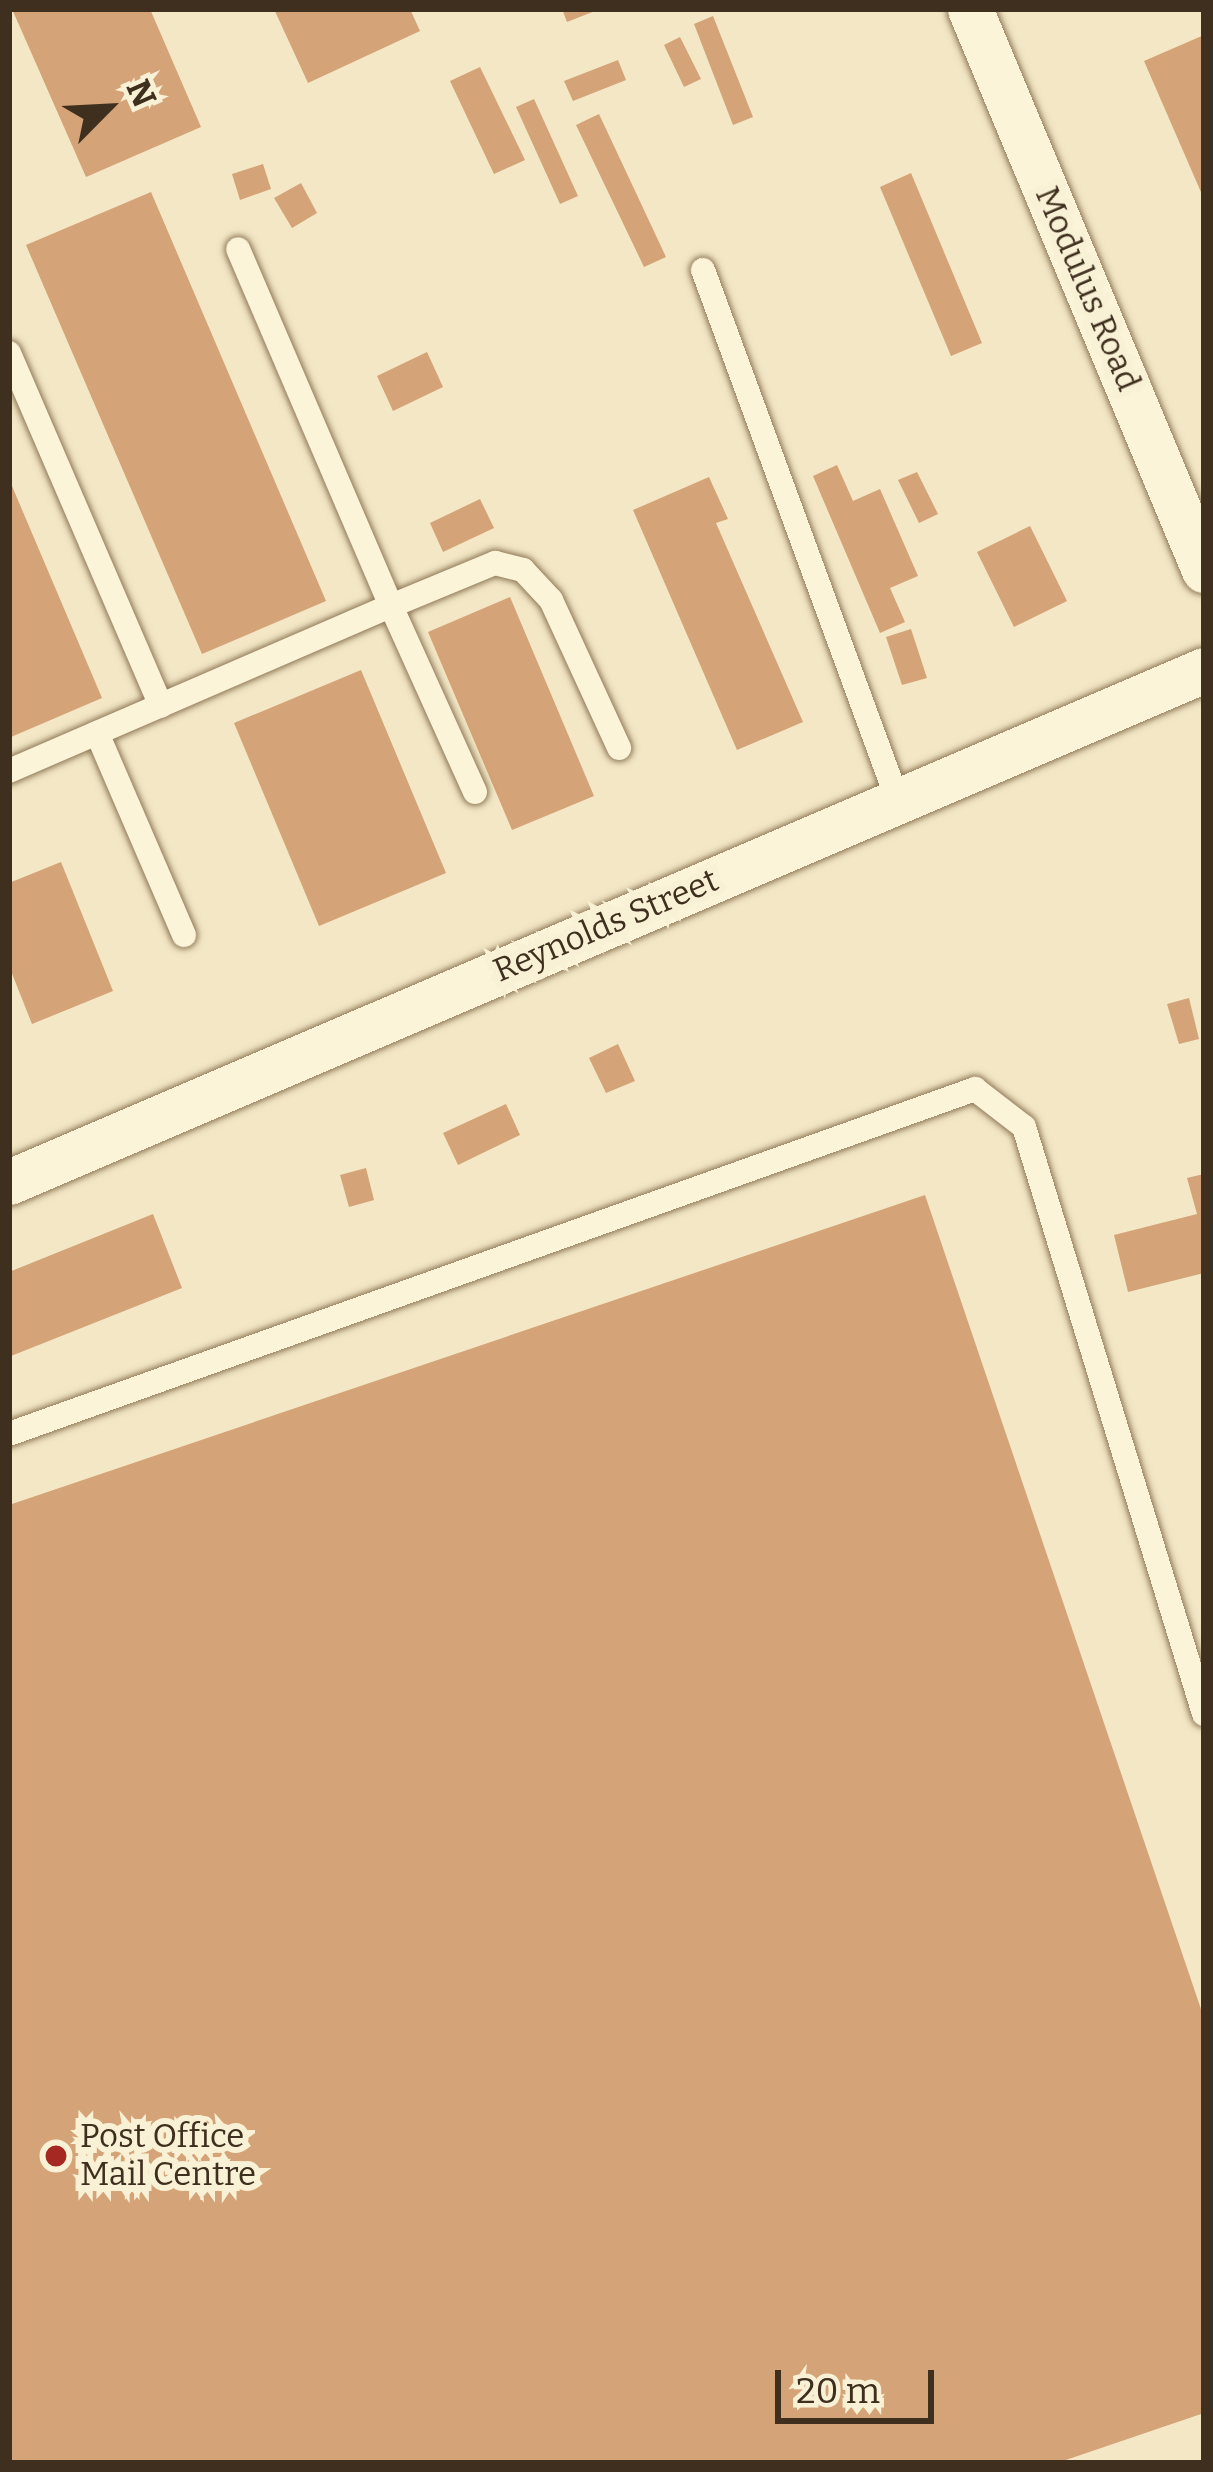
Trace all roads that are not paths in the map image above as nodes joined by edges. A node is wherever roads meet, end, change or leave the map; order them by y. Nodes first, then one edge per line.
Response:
1 (970, 9) edge
2 (238, 249) dead end
3 (703, 270) dead end
4 (9, 353) edge
5 (1204, 569) edge
6 (391, 606) junction
7 (1204, 670) edge
8 (161, 706) junction
9 (97, 733) junction
10 (619, 748) dead end
11 (9, 771) edge
12 (475, 792) dead end
13 (898, 801) junction
14 (184, 935) dead end
15 (9, 1182) edge
16 (9, 1434) edge
17 (1204, 1714) edge

1 - 5 street, Modulus Road
2 - 6 lane
3 - 13 lane
4 - 8 lane
6 - 8 lane
6 - 10 lane
6 - 12 lane
7 - 13 street, Reynolds Street
8 - 9 lane
9 - 11 lane
9 - 14 lane
13 - 15 street, Reynolds Street
16 - 17 lane

